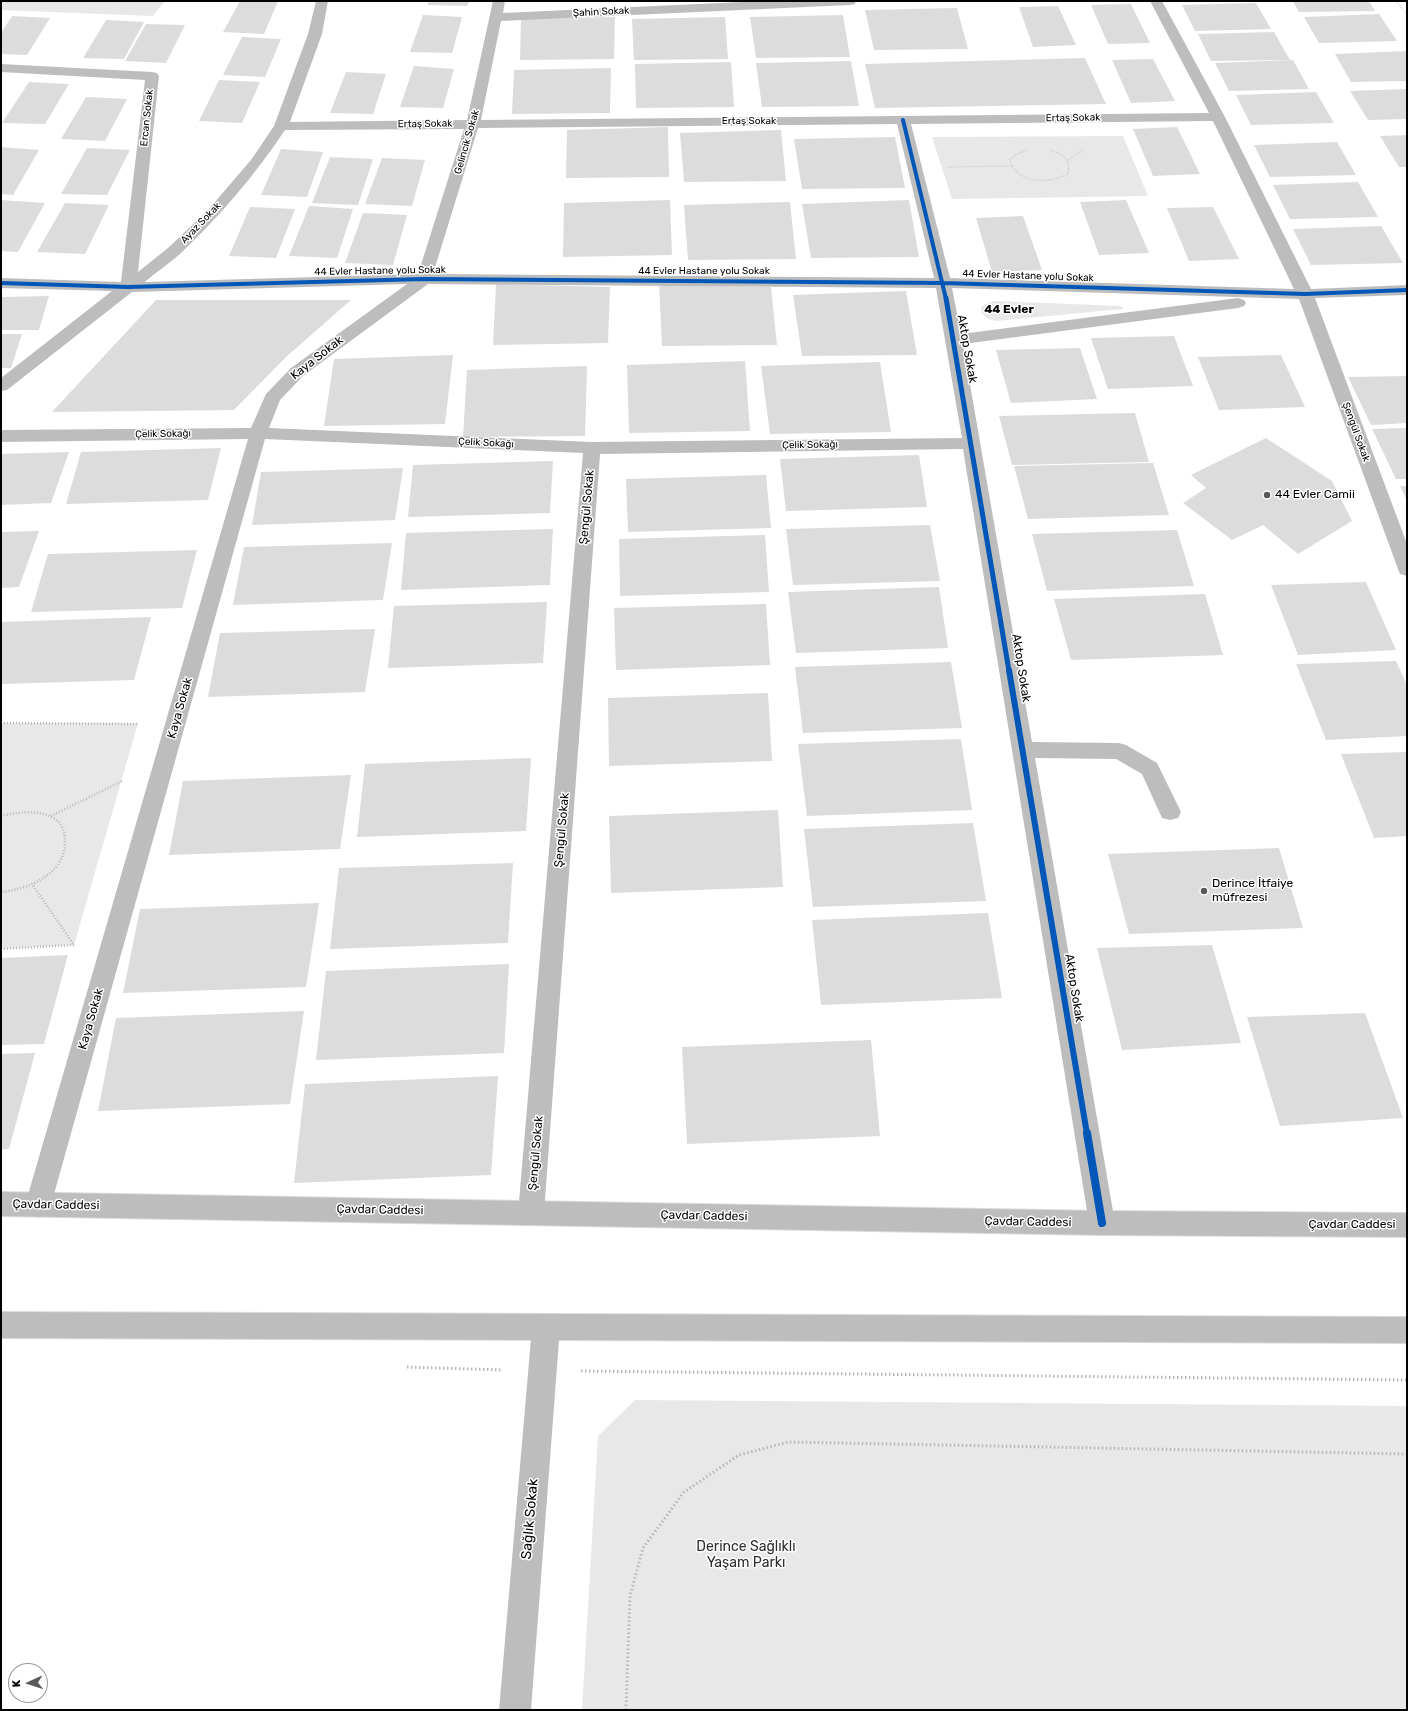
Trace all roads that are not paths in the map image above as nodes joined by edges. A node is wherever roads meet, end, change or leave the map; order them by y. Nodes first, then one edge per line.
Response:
1 (322, 1) edge
2 (499, 1) edge
3 (850, 1) edge
4 (1156, 1) edge
5 (496, 17) junction
6 (1, 68) edge
7 (1218, 117) junction
8 (903, 120) junction
9 (474, 123) junction
10 (280, 126) junction
11 (424, 279) junction
12 (1, 283) edge
13 (943, 283) junction
14 (128, 287) junction
15 (1407, 290) edge
16 (1305, 294) junction
17 (954, 340) junction
18 (1, 386) edge
19 (258, 433) junction
20 (1, 436) edge
21 (972, 443) junction
22 (592, 448) junction
23 (1407, 569) edge
24 (1023, 750) junction
25 (1170, 812) dead end
26 (1, 1204) edge
27 (38, 1205) junction
28 (531, 1213) junction
29 (1102, 1223) junction
30 (1407, 1225) edge
31 (1, 1325) edge
32 (546, 1327) junction
33 (1407, 1330) edge
34 (515, 1710) edge

1 - 10 street, Ayaz Sokak
2 - 5 street, Gelincik Sokak
3 - 5 street, Şahin Sokak
4 - 7 street, Şengül Sokak
5 - 9 street, Gelincik Sokak
6 - 14 street, Ercan Sokak
7 - 8 street, Ertaş Sokak
7 - 16 street, Şengül Sokak
8 - 9 street, Ertaş Sokak
8 - 13 street, Aktop Sokak
9 - 10 street, Ertaş Sokak
9 - 11 street, Gelincik Sokak
10 - 14 street, Ayaz Sokak
11 - 13 street, 44 Evler Hastane yolu Sokak
11 - 14 street, 44 Evler Hastane yolu Sokak
11 - 19 street, Kaya Sokak
12 - 14 street, 44 Evler Hastane yolu Sokak
13 - 16 street, 44 Evler Hastane yolu Sokak
13 - 17 street, Aktop Sokak
14 - 18 street, Ayaz Sokak
15 - 16 street, 44 Evler Hastane yolu Sokak
16 - 17 street, 44 Evler Hastane yolu Sokak
16 - 23 street, Şengül Sokak
17 - 21 street, Aktop Sokak
19 - 20 street, Çelik Sokağı
19 - 22 street, Çelik Sokağı
19 - 27 street, Kaya Sokak
21 - 22 street, Çelik Sokağı
21 - 24 street, Aktop Sokak
22 - 28 street, Şengül Sokak
24 - 25 street
24 - 29 street, Aktop Sokak
26 - 27 street, Çavdar Caddesi
27 - 28 street, Çavdar Caddesi
28 - 29 street, Çavdar Caddesi
29 - 30 street, Çavdar Caddesi
31 - 32 street
32 - 33 street
32 - 34 street, Sağlık Sokak

